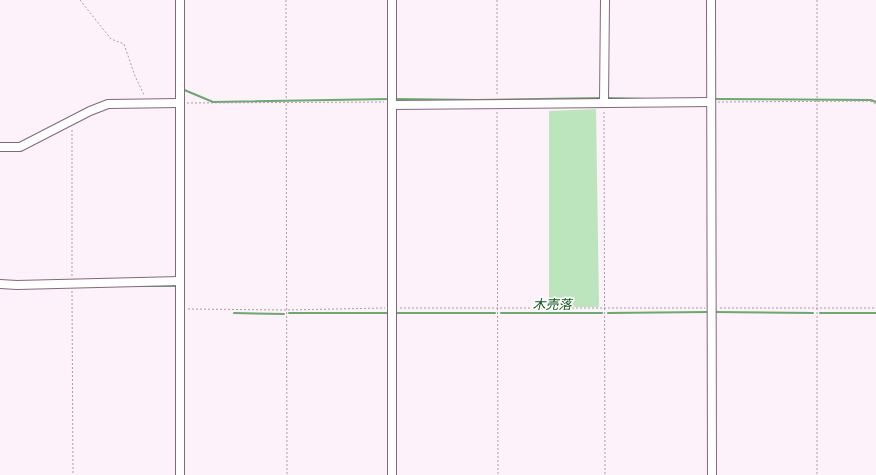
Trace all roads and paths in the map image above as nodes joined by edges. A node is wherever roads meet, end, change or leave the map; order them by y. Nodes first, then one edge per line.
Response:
1 (80, 0) edge
2 (180, 0) edge
3 (286, 0) edge
4 (392, 0) edge
5 (497, 0) edge
6 (605, 0) edge
7 (711, 0) edge
8 (817, 0) edge
9 (870, 101) junction
10 (876, 101) edge
11 (286, 102) junction
12 (604, 102) junction
13 (712, 102) junction
14 (817, 102) junction
15 (148, 103) junction
16 (180, 103) junction
17 (392, 103) junction
18 (497, 103) junction
19 (876, 104) edge
20 (72, 120) junction
21 (0, 147) edge
22 (180, 281) junction
23 (0, 284) edge
24 (72, 284) junction
25 (392, 308) junction
26 (711, 308) junction
27 (816, 308) junction
28 (876, 308) edge
29 (180, 309) junction
30 (498, 309) junction
31 (604, 309) junction
32 (286, 310) junction
33 (73, 475) edge
34 (180, 475) edge
35 (287, 475) edge
36 (392, 475) edge
37 (498, 475) edge
38 (605, 475) edge
39 (712, 475) edge
40 (817, 475) edge

1 - 15 path
2 - 16 street
3 - 11 path
4 - 17 street
5 - 18 path
6 - 12 street
7 - 13 street
8 - 14 path
9 - 10 path
9 - 14 path
9 - 19 path
11 - 16 path
11 - 17 path
11 - 32 path
12 - 13 street
12 - 18 street
12 - 31 path
13 - 14 path
13 - 26 street
14 - 27 path
15 - 16 street
15 - 20 street
16 - 22 street
17 - 18 street
17 - 25 street
18 - 30 path
20 - 21 street
20 - 24 path
22 - 24 street
22 - 29 street
23 - 24 street
24 - 33 path
25 - 30 path
25 - 32 path
25 - 36 street
26 - 27 path
26 - 31 path
26 - 39 street
27 - 28 path
27 - 40 path
29 - 32 path
29 - 34 street
30 - 31 path
30 - 37 path
31 - 38 path
32 - 35 path

